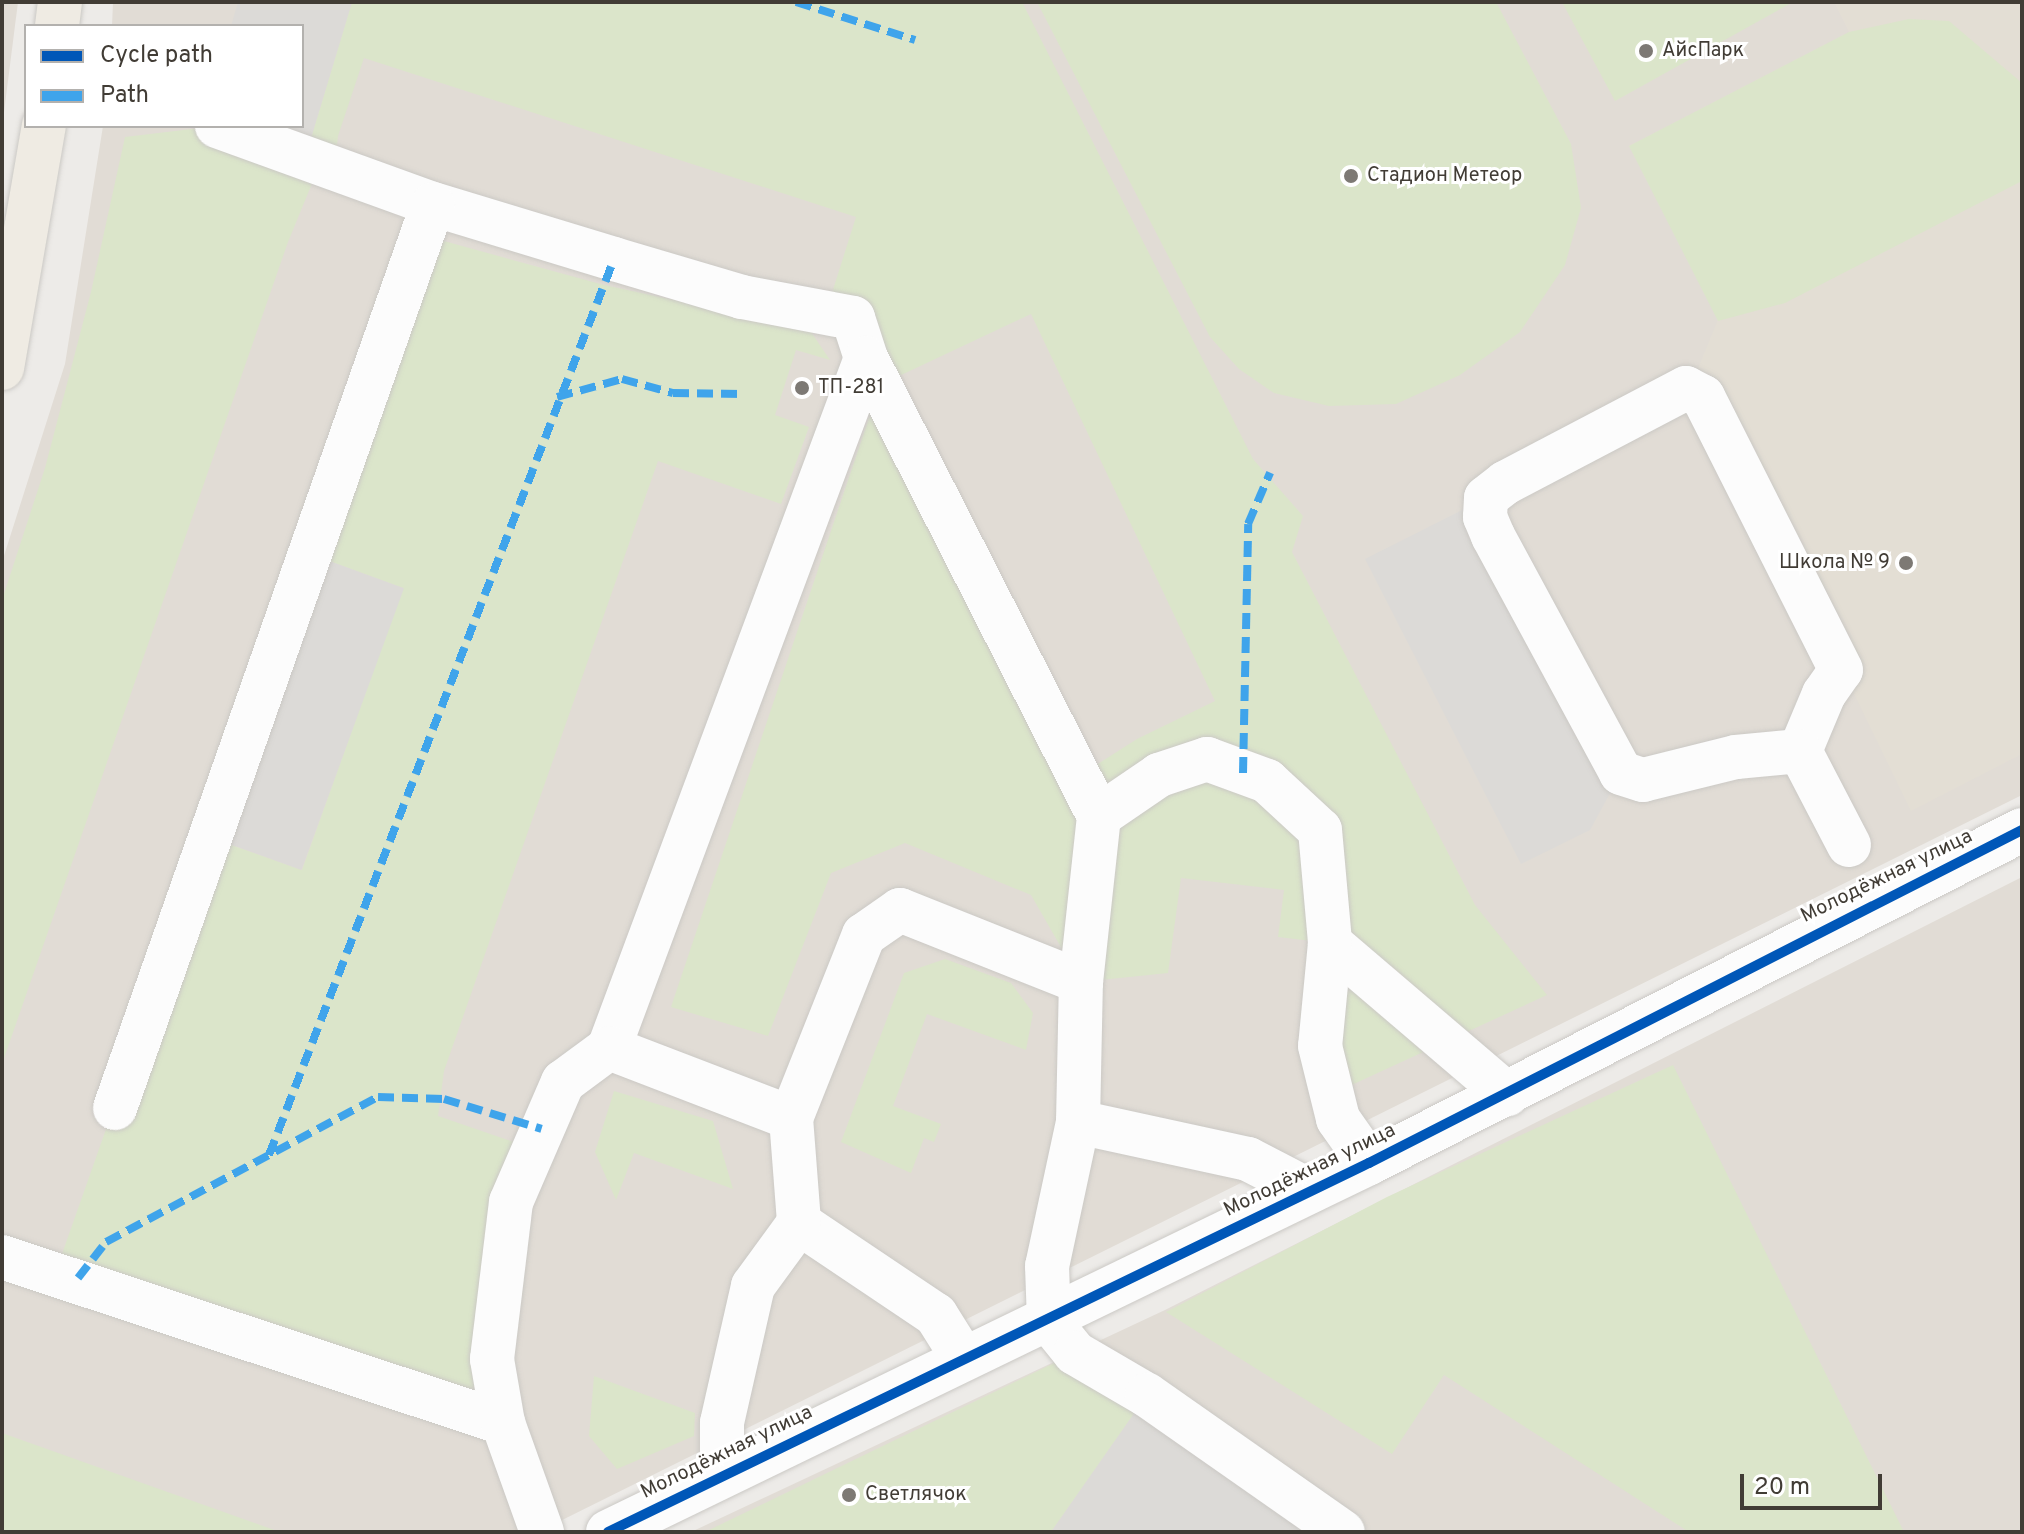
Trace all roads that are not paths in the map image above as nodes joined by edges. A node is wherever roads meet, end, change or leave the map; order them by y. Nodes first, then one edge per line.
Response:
1 (60, 2) edge
2 (57, 24) edge
3 (44, 128) edge
4 (223, 128) edge
5 (433, 204) junction
6 (866, 358) junction
7 (2, 368) edge
8 (1800, 751) junction
9 (1099, 816) junction
10 (2022, 830) edge
11 (1849, 845) dead end
12 (1330, 943) junction
13 (1081, 982) junction
14 (609, 1048) junction
15 (1507, 1094) junction
16 (115, 1108) dead end
17 (791, 1118) junction
18 (1078, 1122) junction
19 (1369, 1163) junction
20 (1310, 1191) junction
21 (799, 1223) junction
22 (2, 1257) edge
23 (1049, 1321) junction
24 (963, 1358) junction
25 (503, 1423) junction
26 (722, 1474) junction
27 (542, 1532) edge
28 (608, 1532) edge
29 (1343, 1532) edge

1 - 2 main road
3 - 7 main road
4 - 5 street
5 - 6 street
5 - 16 street
6 - 9 street
6 - 14 street
8 - 8 street
8 - 11 street
9 - 12 street
9 - 13 street
10 - 15 street, Молодёжная улица
12 - 15 street
12 - 19 street
13 - 17 street
13 - 18 street
14 - 17 street
14 - 25 street
15 - 19 street, Молодёжная улица
17 - 21 street
18 - 20 street
18 - 23 street
19 - 20 street, Молодёжная улица
20 - 23 street, Молодёжная улица
21 - 24 street
21 - 26 street
22 - 25 street
23 - 24 street, Молодёжная улица
23 - 29 street
24 - 26 street, Молодёжная улица
25 - 27 street
26 - 28 street, Молодёжная улица

